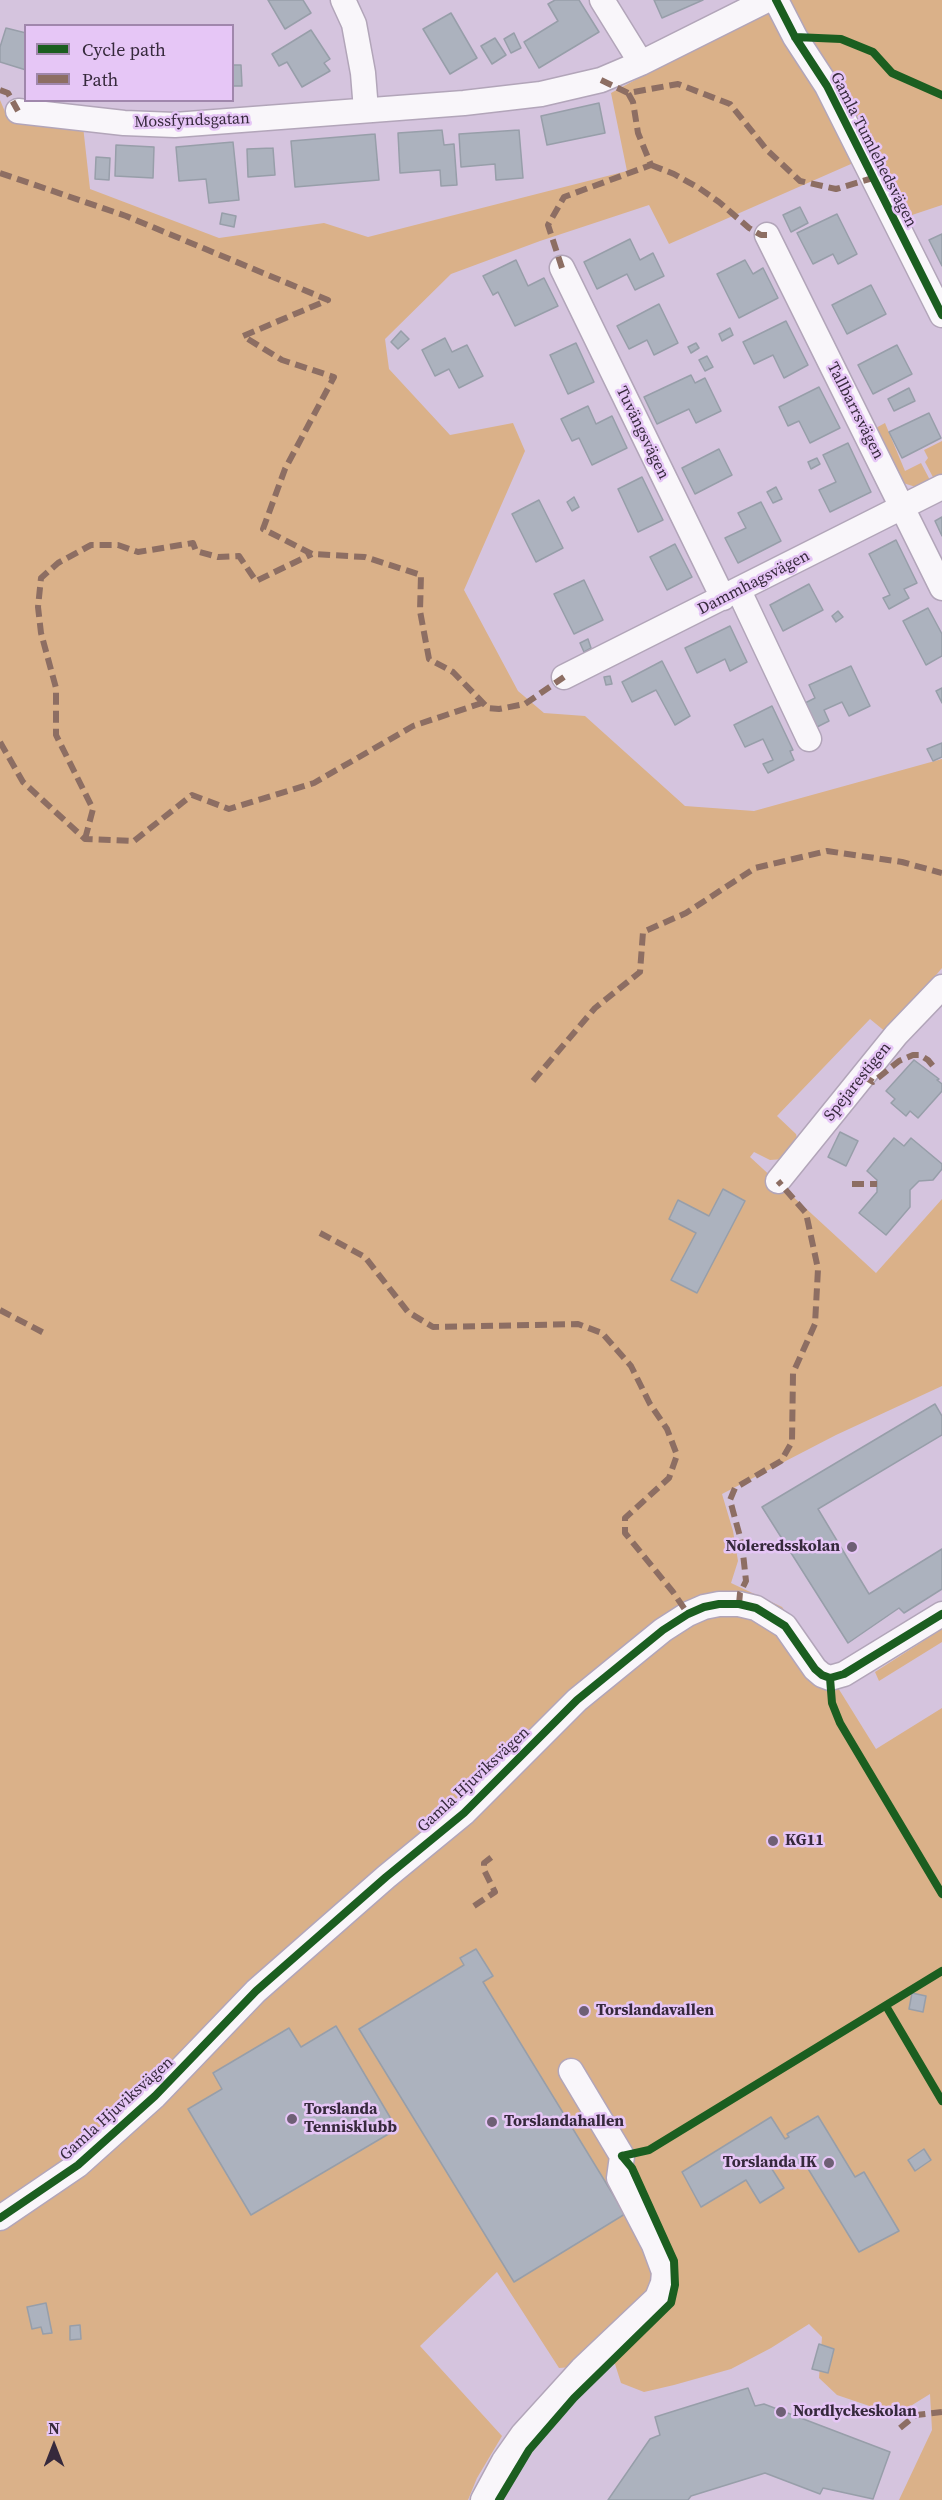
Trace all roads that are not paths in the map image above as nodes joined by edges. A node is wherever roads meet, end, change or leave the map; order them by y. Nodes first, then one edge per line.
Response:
1 (343, 0) edge
2 (602, 0) edge
3 (767, 0) edge
4 (776, 0) edge
5 (641, 63) junction
6 (366, 110) junction
7 (18, 111) dead end
8 (767, 235) dead end
9 (562, 268) dead end
10 (942, 315) edge
11 (942, 487) edge
12 (903, 507) junction
13 (942, 588) edge
14 (731, 594) junction
15 (564, 677) dead end
16 (809, 739) dead end
17 (942, 987) edge
18 (777, 1181) dead end
19 (942, 1614) edge
20 (571, 2071) dead end
21 (0, 2218) edge
22 (483, 2500) edge

1 - 6 street
2 - 5 street
3 - 5 street, Mossfyndsgatan
4 - 10 street, Gamla Tumlehedsvägen
5 - 6 street, Mossfyndsgatan
6 - 7 street, Mossfyndsgatan
8 - 12 street, Tallbarrsvägen
9 - 14 street, Tuvängsvägen
11 - 12 street, Dammhagsvägen
12 - 13 street, Tallbarrsvägen
12 - 14 street, Dammhagsvägen
14 - 15 street, Dammhagsvägen
14 - 16 street, Tuvängsvägen
17 - 18 street, Spejarestigen
19 - 21 street, Gamla Hjuviksvägen
20 - 22 street

